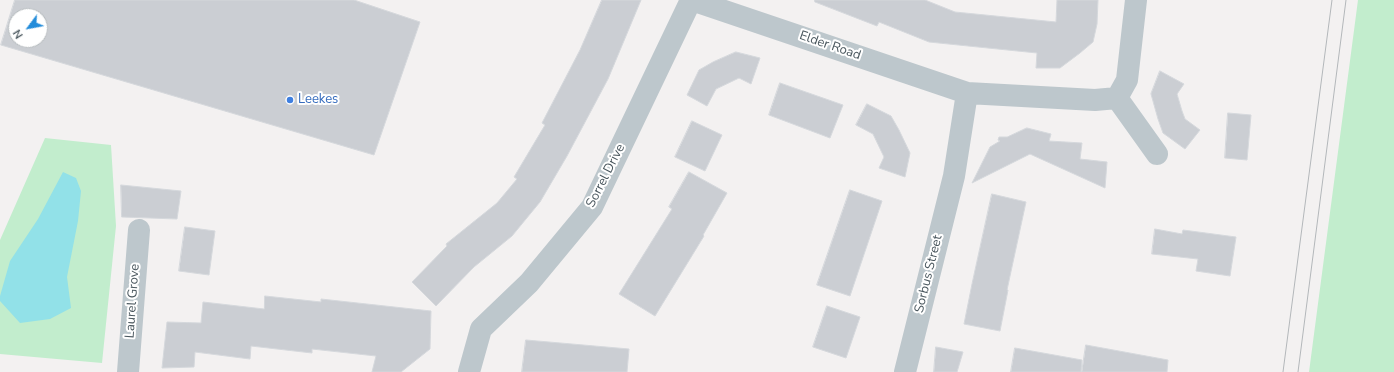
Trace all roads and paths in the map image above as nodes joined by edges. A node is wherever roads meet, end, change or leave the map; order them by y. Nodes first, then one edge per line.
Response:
1 (691, 0) edge
2 (1136, 0) edge
3 (967, 93) junction
4 (1117, 98) junction
5 (1157, 154) dead end
6 (139, 230) dead end
7 (128, 372) edge
8 (469, 372) edge
9 (905, 372) edge

1 - 3 street, Elder Road
1 - 8 street, Sorrel Drive
2 - 4 street
3 - 4 street, Elder Road
3 - 9 street, Sorbus Street
4 - 5 street
6 - 7 street, Laurel Grove

